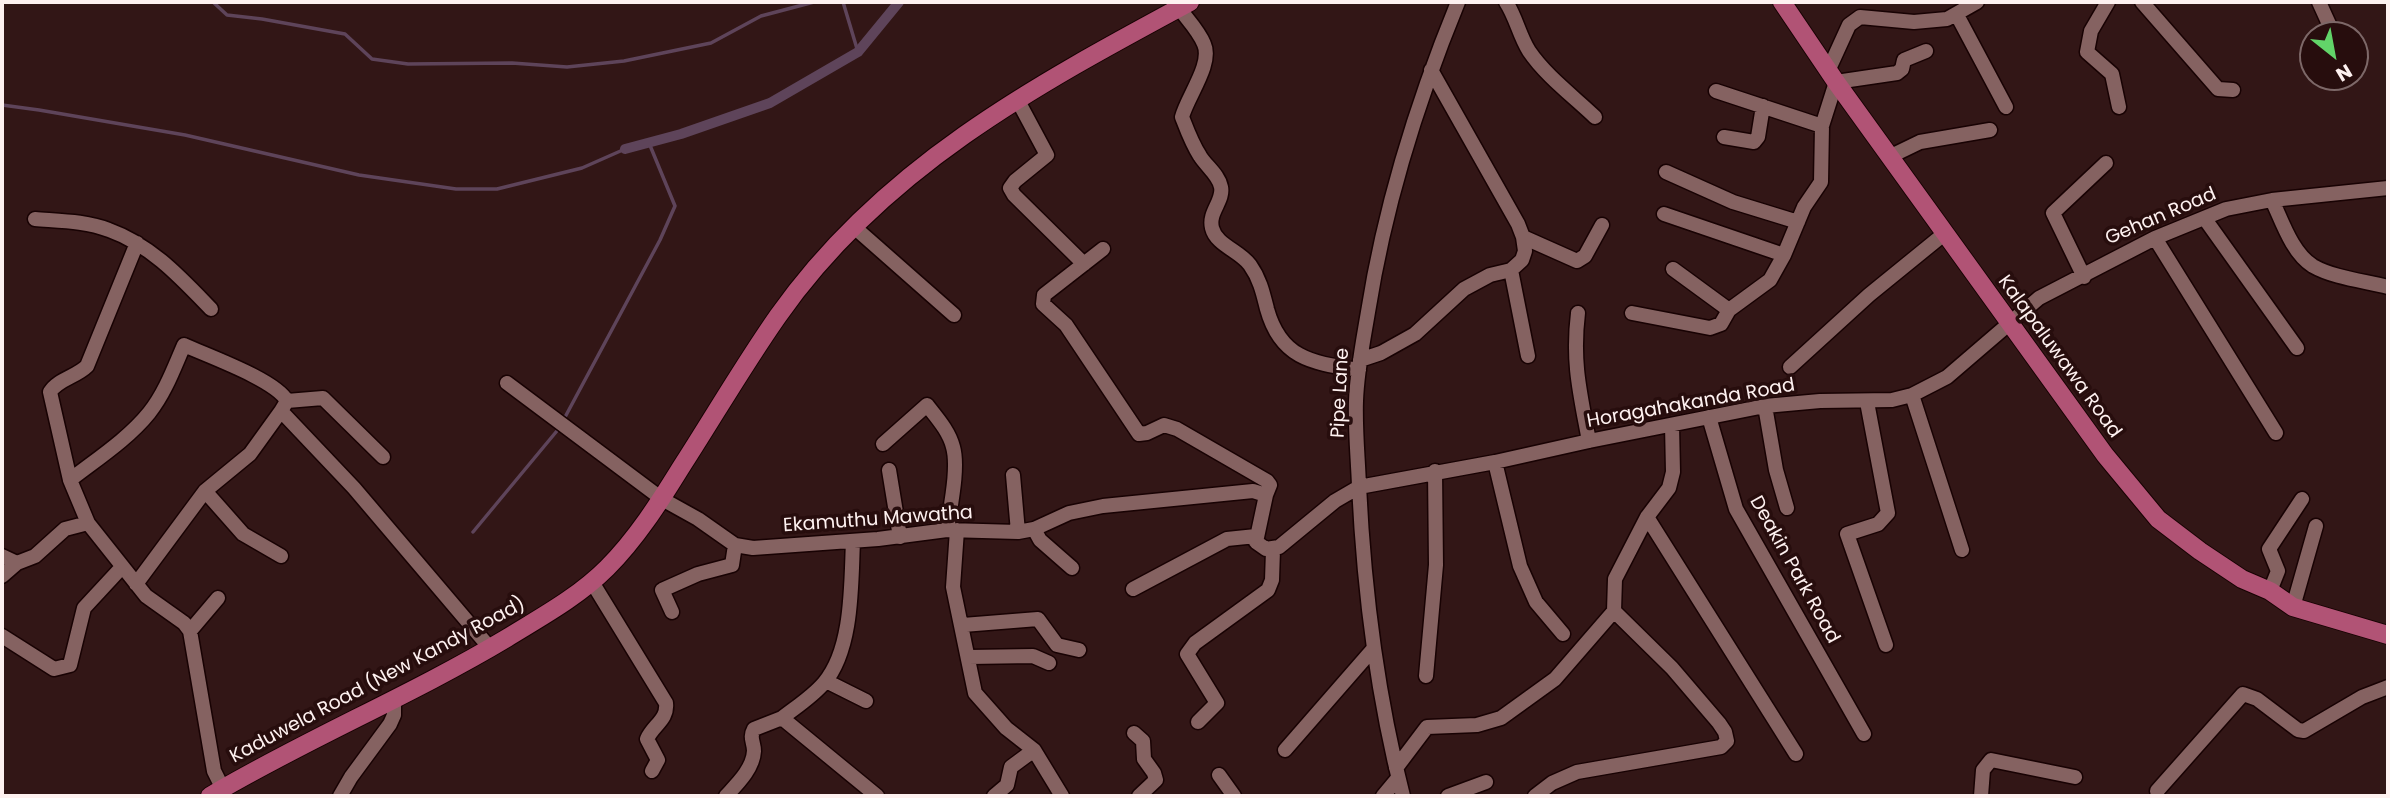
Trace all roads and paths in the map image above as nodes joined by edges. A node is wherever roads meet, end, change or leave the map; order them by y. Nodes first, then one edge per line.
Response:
1 (1458, 2) edge
2 (1506, 2) edge
3 (1782, 2) edge
4 (1977, 2) edge
5 (2108, 2) edge
6 (2142, 2) edge
7 (2319, 2) edge
8 (1185, 5) edge
9 (1957, 15) junction
10 (2328, 21) edge
11 (1926, 51) dead end
12 (1431, 70) junction
13 (1832, 77) junction
14 (2233, 90) dead end
15 (1716, 91) dead end
16 (1017, 99) junction
17 (1763, 106) junction
18 (2006, 107) dead end
19 (2119, 107) dead end
20 (1595, 117) dead end
21 (1822, 126) junction
22 (1990, 130) dead end
23 (1724, 137) dead end
24 (1889, 156) junction
25 (2106, 163) dead end
26 (1666, 172) dead end
27 (2388, 188) edge
28 (2272, 200) junction
29 (1664, 215) dead end
30 (35, 219) dead end
31 (2205, 219) junction
32 (1798, 222) junction
33 (1602, 225) dead end
34 (853, 226) junction
35 (1944, 234) junction
36 (1523, 237) junction
37 (2155, 238) junction
38 (137, 243) junction
39 (1103, 249) dead end
40 (1784, 255) junction
41 (1084, 264) junction
42 (1673, 269) dead end
43 (1511, 270) junction
44 (2084, 277) junction
45 (2388, 287) edge
46 (211, 309) dead end
47 (1729, 310) junction
48 (1578, 313) dead end
49 (1632, 313) dead end
50 (954, 315) dead end
51 (2008, 323) junction
52 (2297, 348) dead end
53 (1528, 355) dead end
54 (1359, 365) junction
55 (1790, 367) dead end
56 (507, 383) dead end
57 (1912, 395) junction
58 (1867, 402) junction
59 (284, 406) junction
60 (1765, 406) junction
61 (1709, 417) junction
62 (1672, 425) junction
63 (2276, 433) dead end
64 (1590, 441) junction
65 (883, 444) dead end
66 (383, 457) dead end
67 (1495, 462) junction
68 (889, 470) dead end
69 (1435, 471) junction
70 (1013, 475) dead end
71 (70, 480) junction
72 (1359, 487) junction
73 (205, 491) junction
74 (1266, 495) junction
75 (662, 499) junction
76 (2302, 499) dead end
77 (1787, 509) dead end
78 (1647, 517) junction
79 (88, 523) junction
80 (2316, 526) dead end
81 (1034, 529) junction
82 (952, 530) junction
83 (1018, 531) junction
84 (1256, 536) junction
85 (900, 537) junction
86 (853, 541) junction
87 (734, 545) junction
88 (1273, 550) junction
89 (1962, 550) dead end
90 (2, 556) edge
91 (281, 556) dead end
92 (17, 563) junction
93 (122, 567) junction
94 (1072, 568) dead end
95 (2, 576) edge
96 (592, 582) junction
97 (136, 583) junction
98 (1133, 589) dead end
99 (2270, 591) junction
100 (218, 598) dead end
101 (2293, 607) junction
102 (1614, 611) junction
103 (672, 612) dead end
104 (963, 625) junction
105 (190, 631) junction
106 (1563, 634) dead end
107 (2388, 635) edge
108 (2, 636) edge
109 (1886, 645) dead end
110 (490, 648) junction
111 (1374, 648) junction
112 (1079, 650) dead end
113 (969, 657) junction
114 (1049, 663) dead end
115 (1426, 676) dead end
116 (826, 681) junction
117 (2388, 687) edge
118 (394, 701) junction
119 (866, 701) dead end
120 (782, 718) junction
121 (1198, 722) dead end
122 (1134, 733) dead end
123 (1864, 734) dead end
124 (1034, 750) junction
125 (1285, 750) dead end
126 (1796, 754) dead end
127 (652, 771) dead end
128 (1397, 773) junction
129 (1219, 775) dead end
130 (2076, 777) dead end
131 (1486, 782) dead end
132 (2157, 791) dead end
133 (216, 792) edge
134 (340, 796) edge
135 (726, 796) edge
136 (877, 796) edge
137 (994, 796) edge
138 (1062, 796) edge
139 (1139, 796) edge
140 (1234, 796) edge
141 (1382, 796) edge
142 (1403, 796) edge
143 (1448, 796) edge
144 (1535, 796) edge
145 (1981, 796) edge

1 - 12 street, Pipe Lane
2 - 20 street
3 - 13 main road, Kalapaluwawa Road
4 - 9 street
5 - 19 street
6 - 14 street
7 - 10 street
8 - 16 main road, Kaduwela Road (New Kandy Road)
8 - 54 street
9 - 13 street
9 - 18 street
11 - 13 street
12 - 36 street
12 - 54 street, Pipe Lane
13 - 21 street
13 - 24 main road, Kalapaluwawa Road
15 - 17 street
16 - 34 main road, Kaduwela Road (New Kandy Road)
16 - 41 street
17 - 21 street
17 - 23 street
21 - 32 street
22 - 24 street
24 - 35 main road, Kalapaluwawa Road
25 - 44 street
26 - 32 street
27 - 28 street, Gehan Road
28 - 31 street, Gehan Road
28 - 45 street
29 - 40 street
30 - 38 street
31 - 37 street, Gehan Road
31 - 52 street
32 - 40 street
33 - 36 street
34 - 50 street
34 - 75 main road, Kaduwela Road (New Kandy Road)
35 - 51 main road, Kalapaluwawa Road
35 - 55 street
36 - 43 street
37 - 44 street, Gehan Road
37 - 63 street
38 - 46 street
38 - 71 street
39 - 41 street
40 - 47 street
41 - 74 street
42 - 47 street
43 - 53 street
43 - 54 street
44 - 51 street, Gehan Road
47 - 49 street
48 - 64 street
51 - 57 street, Horagahakanda Road
51 - 99 main road, Kalapaluwawa Road
54 - 72 street, Pipe Lane
56 - 75 street
57 - 58 street, Horagahakanda Road
57 - 89 street
58 - 60 street, Horagahakanda Road
58 - 109 street
59 - 66 street
59 - 71 street
59 - 73 street
59 - 110 street
60 - 61 street, Horagahakanda Road
60 - 77 street
61 - 62 street, Horagahakanda Road
61 - 123 street, Deakin Park Road
62 - 64 street, Horagahakanda Road
62 - 78 street
64 - 67 street, Horagahakanda Road
65 - 82 street
67 - 69 street, Horagahakanda Road
67 - 106 street
68 - 85 street
69 - 72 street, Horagahakanda Road
69 - 115 street
70 - 83 street
71 - 79 street
72 - 88 street
72 - 111 street, Pipe Lane
73 - 91 street
73 - 97 street
74 - 81 street, Ekamuthu Mawatha
74 - 84 street
75 - 87 street
75 - 96 main road, Kaduwela Road (New Kandy Road)
76 - 99 street
78 - 102 street
78 - 126 street
79 - 92 street
79 - 93 street
80 - 101 street
81 - 83 street, Ekamuthu Mawatha
81 - 94 street
82 - 83 street, Ekamuthu Mawatha
82 - 85 street, Ekamuthu Mawatha
82 - 104 street
84 - 88 street
84 - 98 street
85 - 86 street, Ekamuthu Mawatha
86 - 87 street, Ekamuthu Mawatha
86 - 116 street
87 - 103 street
88 - 121 street
90 - 92 street
92 - 95 street
93 - 97 street
93 - 108 street
96 - 110 main road, Kaduwela Road (New Kandy Road)
96 - 127 street
97 - 105 street
99 - 101 main road, Kalapaluwawa Road
100 - 105 street
101 - 107 main road, Kalapaluwawa Road
102 - 128 street
102 - 144 street
104 - 112 street
104 - 113 street
105 - 133 street
110 - 118 main road, Kaduwela Road (New Kandy Road)
111 - 125 street
111 - 128 street, Pipe Lane
113 - 114 street
113 - 124 street
116 - 119 street
116 - 120 street
117 - 132 street
118 - 133 main road, Kaduwela Road (New Kandy Road)
118 - 134 street
120 - 135 street
120 - 136 street
122 - 139 street
124 - 137 street
124 - 138 street
128 - 141 street
128 - 142 street, Pipe Lane
129 - 140 street
130 - 145 street
131 - 143 street

